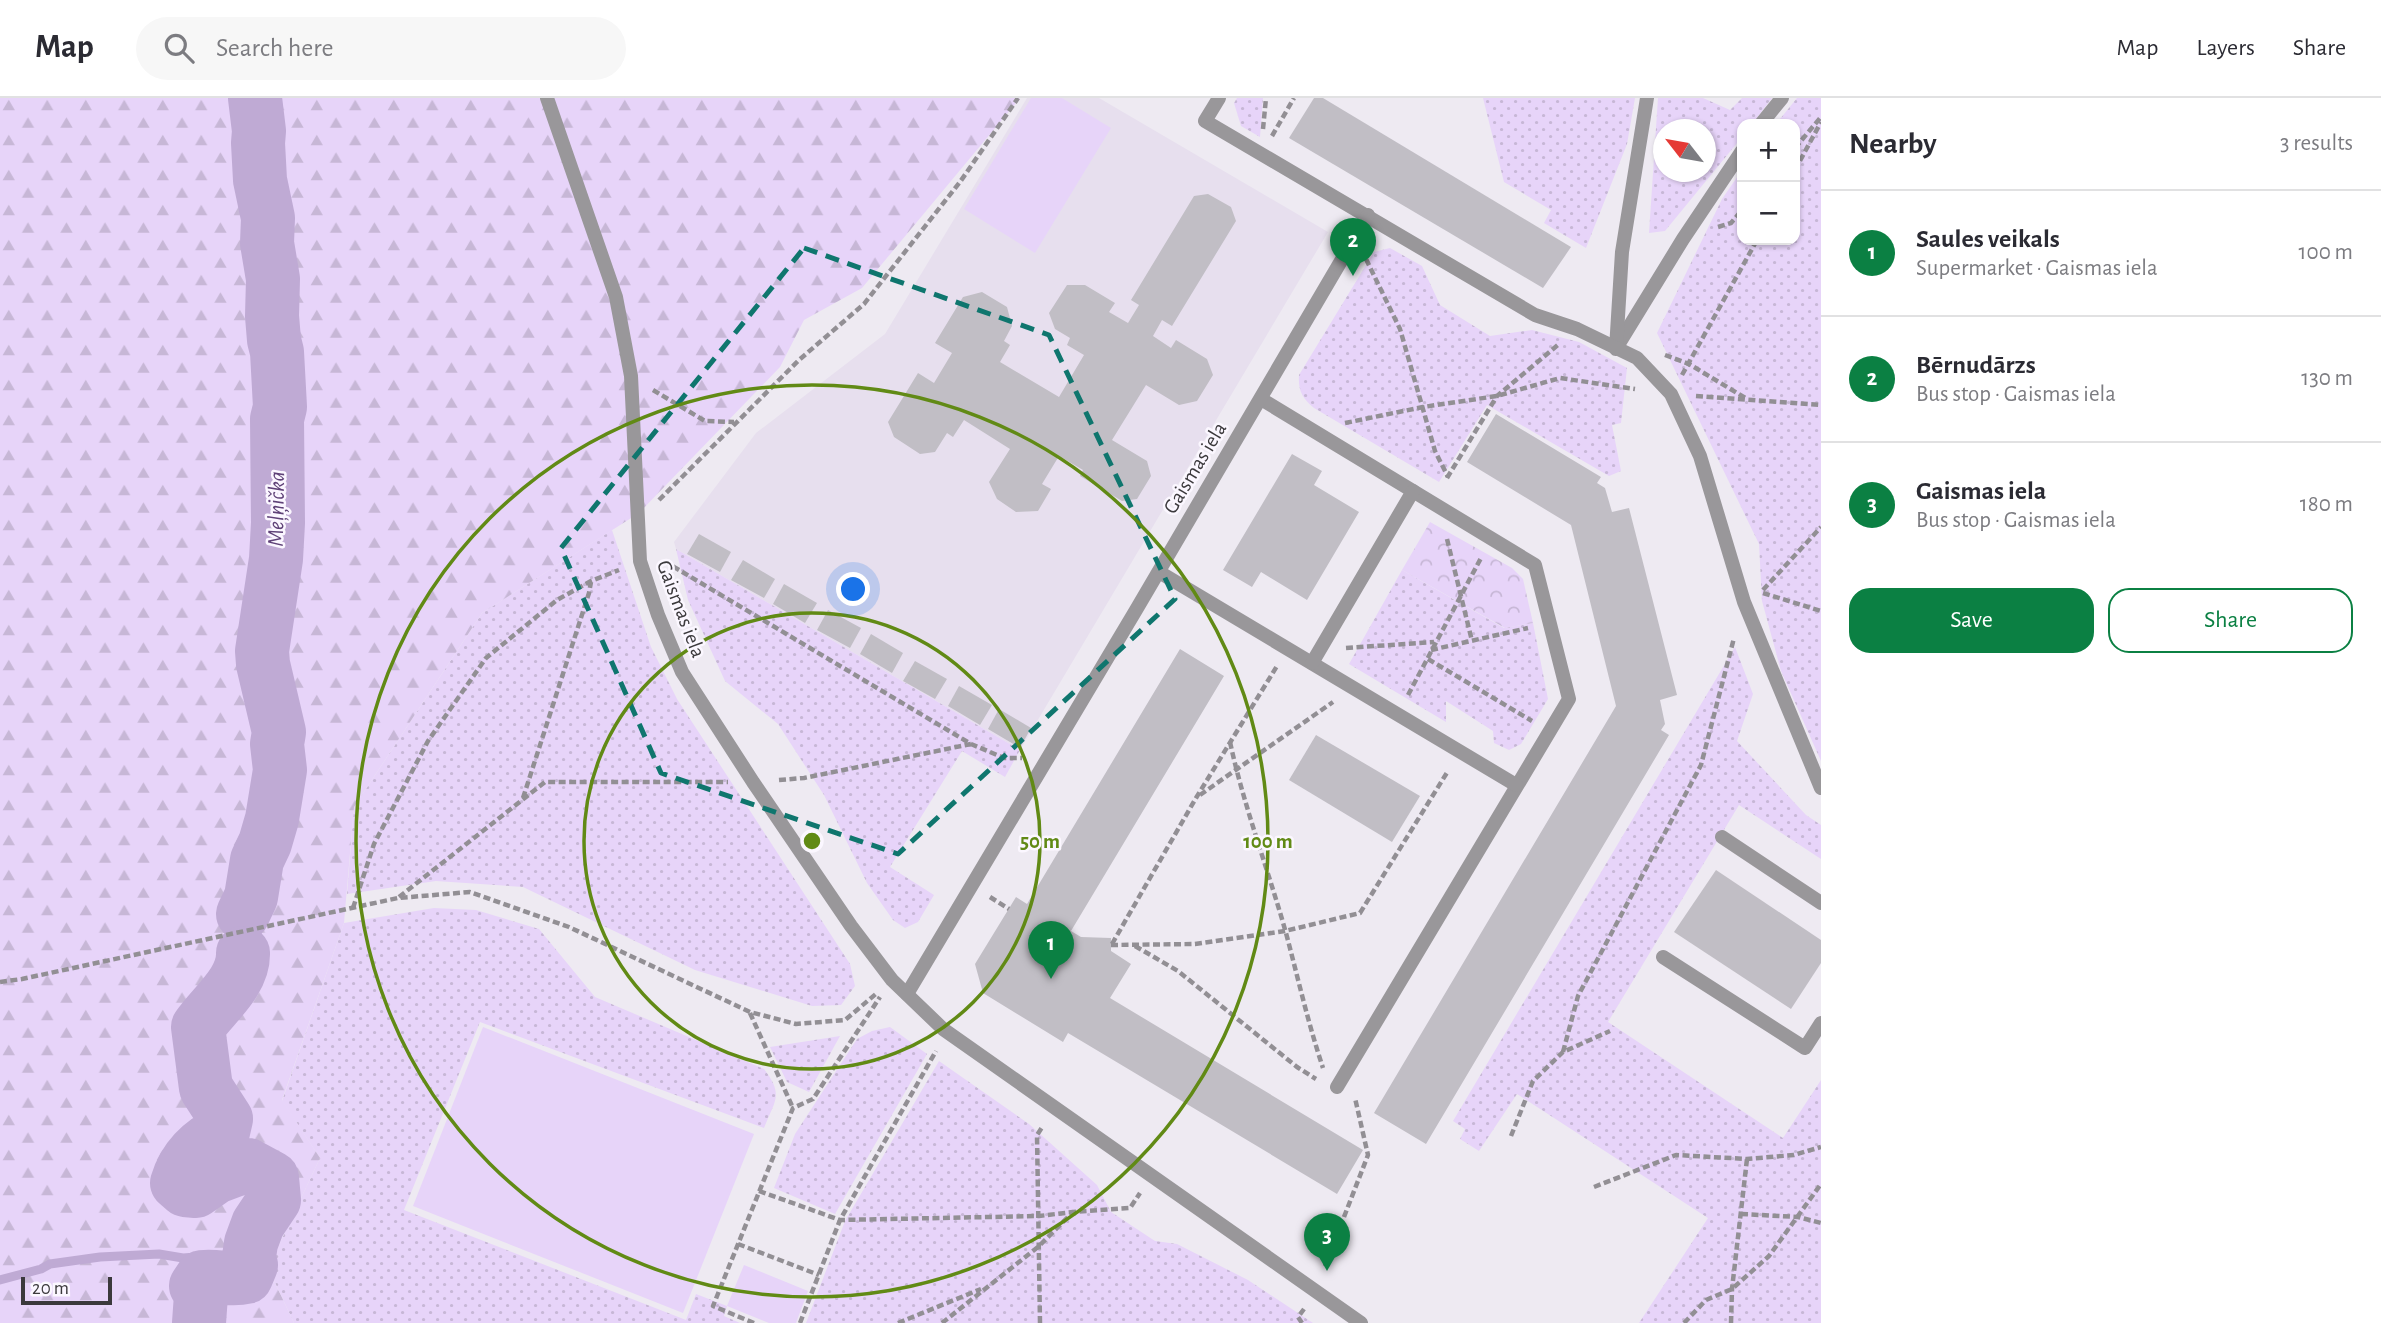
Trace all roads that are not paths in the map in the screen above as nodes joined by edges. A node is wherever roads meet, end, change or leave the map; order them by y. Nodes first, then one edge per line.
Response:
1 (547, 98) edge
2 (1219, 98) edge
3 (1647, 98) edge
4 (1782, 98) edge
5 (1765, 119) edge
6 (1737, 158) edge
7 (1368, 215) junction
8 (1619, 343) junction
9 (1261, 399) junction
10 (1413, 491) junction
11 (1158, 572) junction
12 (1312, 663) junction
13 (1517, 785) junction
14 (1821, 788) edge
15 (1722, 837) dead end
16 (1821, 903) edge
17 (1663, 957) dead end
18 (907, 994) junction
19 (1821, 1023) edge
20 (1332, 1084) road end
21 (1361, 1323) edge

1 - 18 street, Gaismas iela
2 - 7 street
3 - 8 street
4 - 5 street
6 - 8 street
7 - 8 street
7 - 9 street, Gaismas iela
8 - 14 street
9 - 10 street
9 - 11 street, Gaismas iela
10 - 12 street
10 - 13 street
11 - 12 street
11 - 18 street, Gaismas iela
12 - 13 street
13 - 20 street
15 - 16 street
17 - 19 street
18 - 21 street, Gaismas iela

